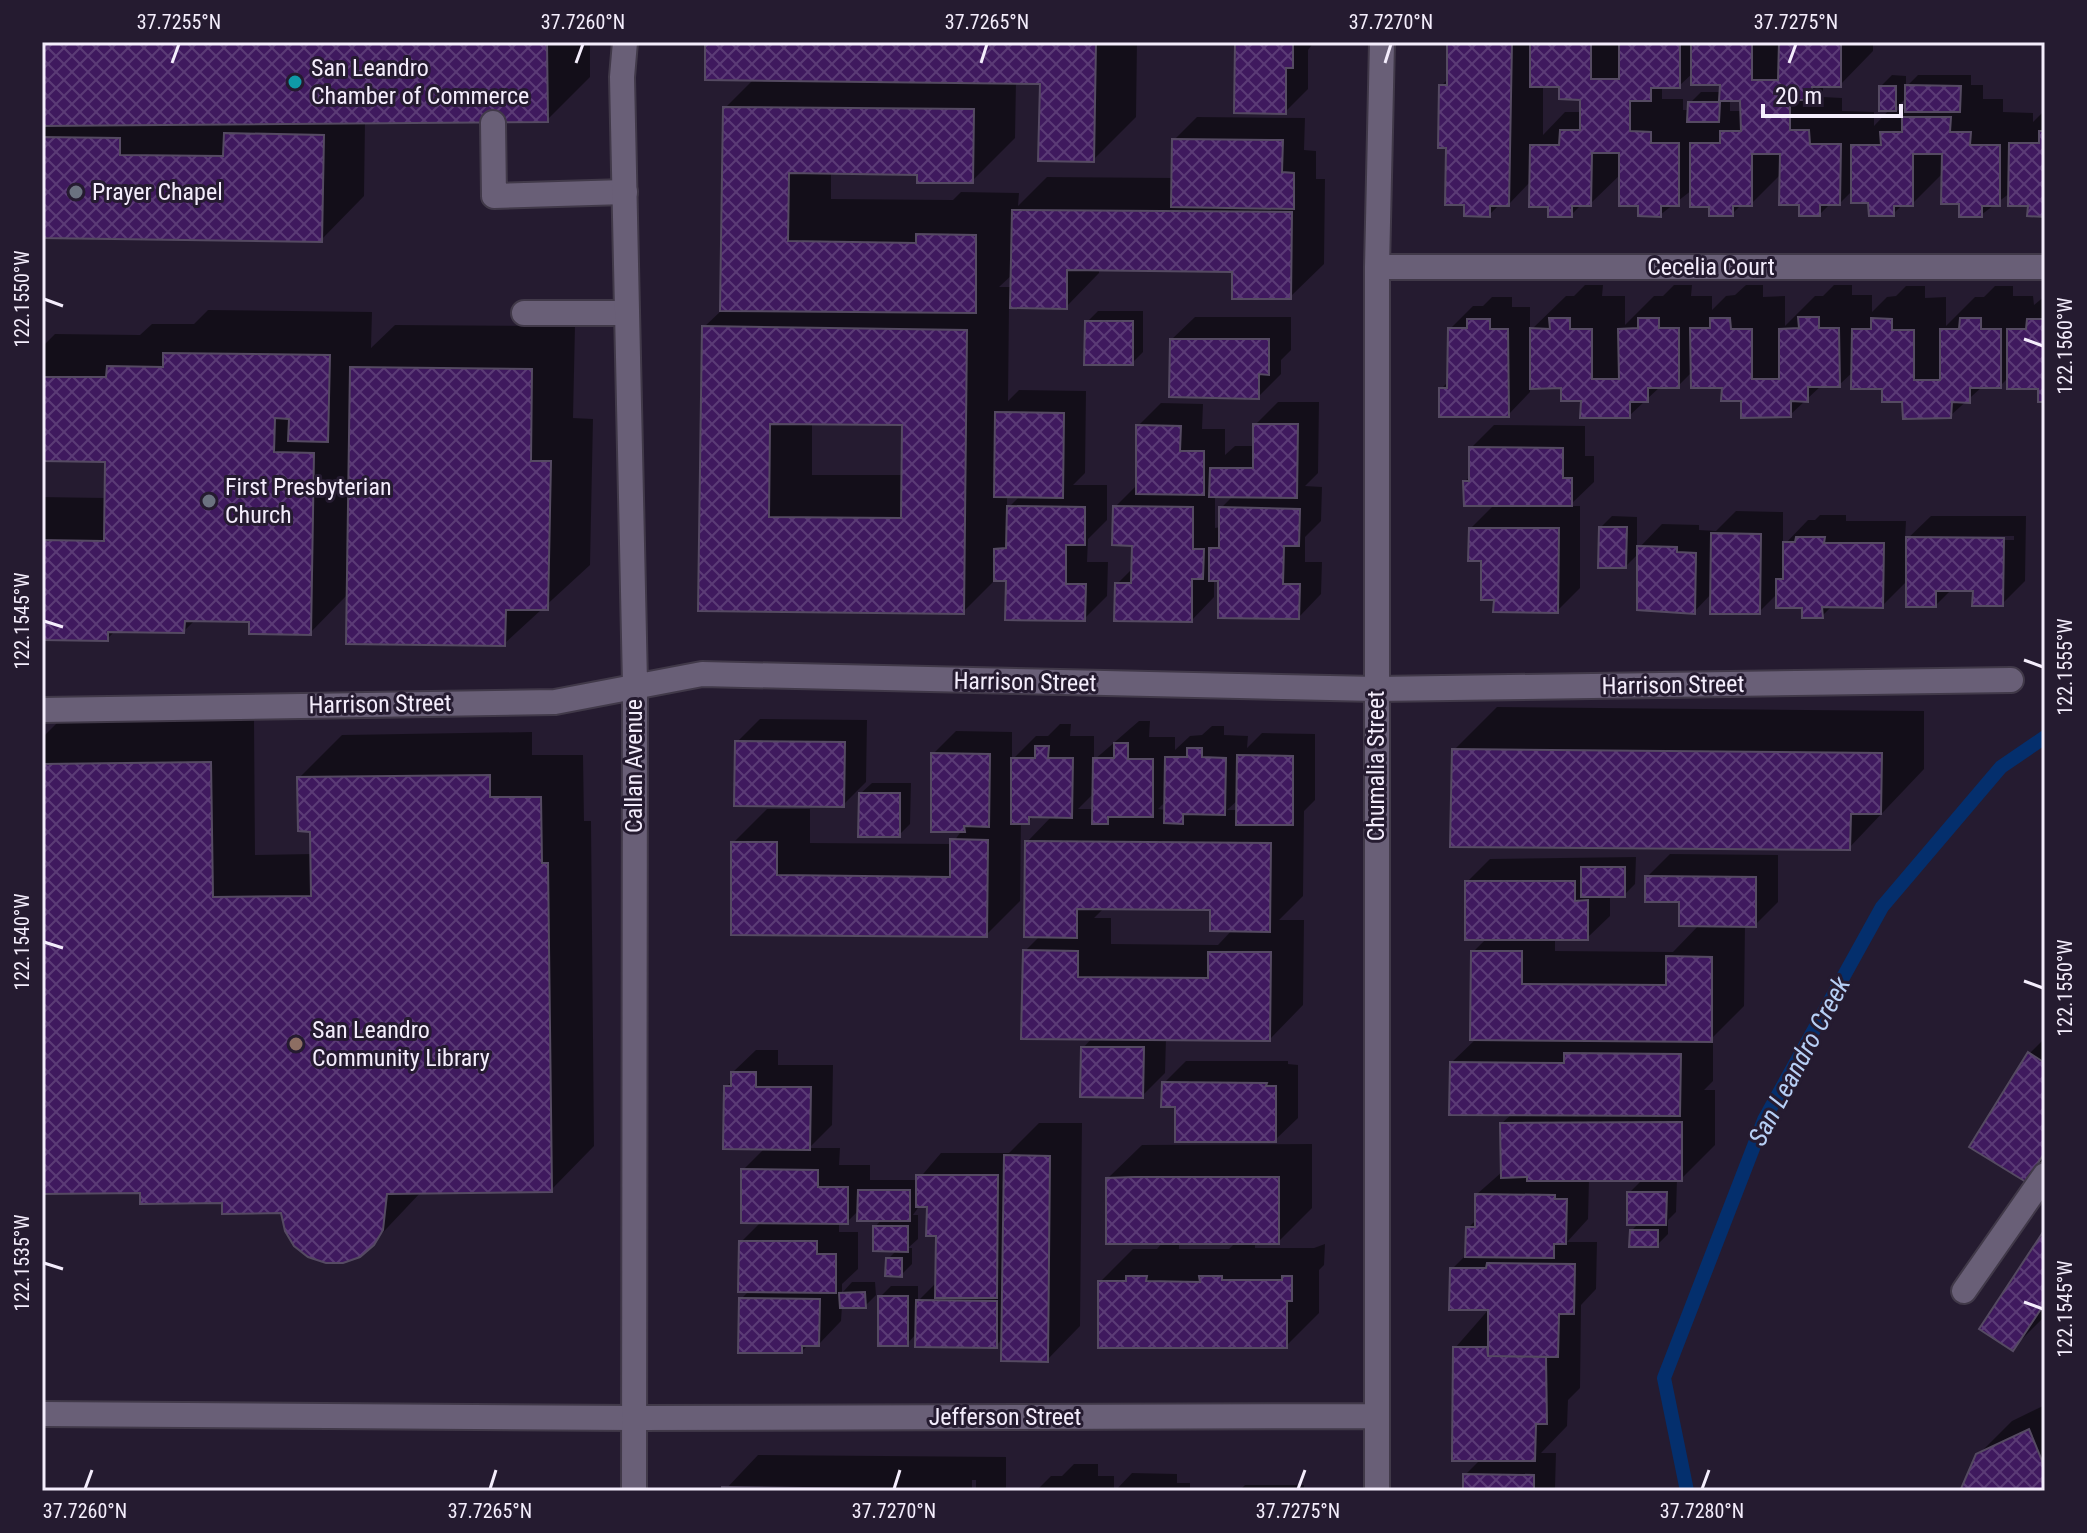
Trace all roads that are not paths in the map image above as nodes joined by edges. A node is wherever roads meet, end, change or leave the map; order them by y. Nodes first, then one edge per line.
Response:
1 (625, 42) edge
2 (1382, 42) edge
3 (493, 123) dead end
4 (625, 192) junction
5 (1377, 267) junction
6 (2045, 267) edge
7 (524, 313) dead end
8 (627, 313) junction
9 (2011, 680) dead end
10 (635, 684) junction
11 (1376, 689) junction
12 (42, 710) edge
13 (2045, 1175) edge
14 (1964, 1291) dead end
15 (42, 1414) edge
16 (1377, 1416) junction
17 (634, 1418) junction
18 (634, 1491) edge
19 (1377, 1491) edge

1 - 4 street, Callan Avenue
2 - 5 street, Chumalia Street
3 - 4 street
4 - 8 street, Callan Avenue
5 - 6 street, Cecelia Court
5 - 11 street, Chumalia Street
7 - 8 street
8 - 10 street, Callan Avenue
9 - 11 street, Harrison Street
10 - 11 street, Harrison Street
10 - 12 street, Harrison Street
10 - 17 street, Callan Avenue
11 - 16 street, Chumalia Street
13 - 14 street
15 - 17 street, Jefferson Street
16 - 17 street, Jefferson Street
16 - 19 street, Chumalia Street
17 - 18 street, Callan Avenue

